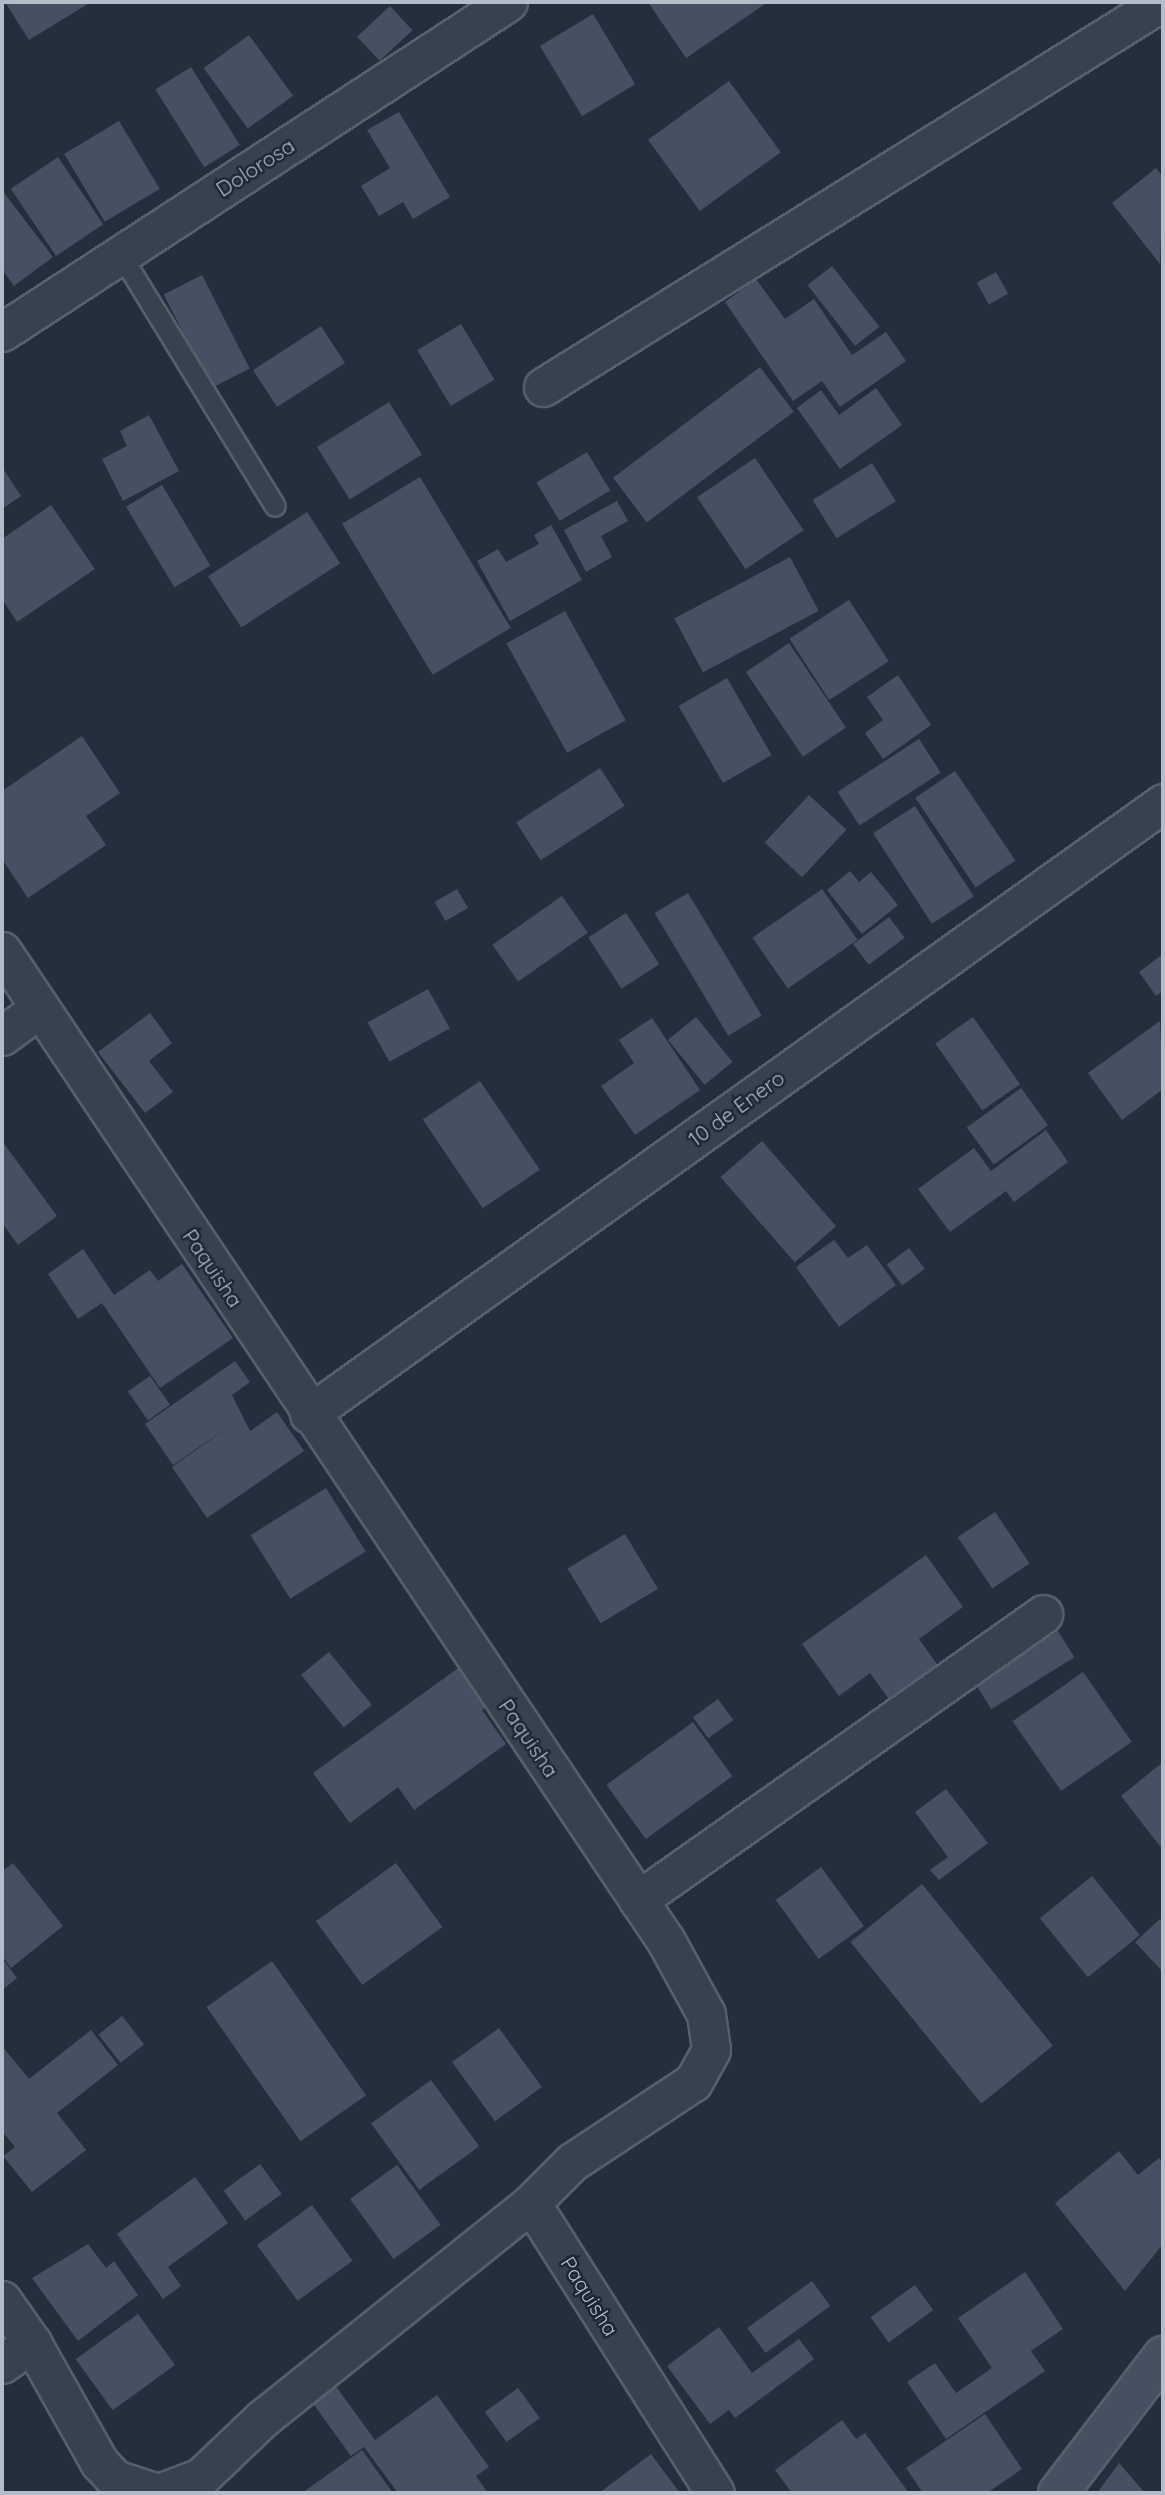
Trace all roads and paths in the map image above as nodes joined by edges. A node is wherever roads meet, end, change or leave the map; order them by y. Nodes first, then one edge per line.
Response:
1 (508, 2) edge
2 (1162, 2) edge
3 (121, 254) junction
4 (2, 332) edge
5 (544, 387) dead end
6 (275, 506) dead end
7 (1163, 803) edge
8 (2, 951) edge
9 (40, 1008) junction
10 (2, 1036) edge
11 (309, 1414) junction
12 (1043, 1614) dead end
13 (638, 1900) junction
14 (531, 2203) junction
15 (2, 2300) edge
16 (32, 2343) junction
17 (1163, 2356) edge
18 (2, 2364) edge
19 (158, 2493) edge
20 (715, 2493) edge
21 (1058, 2493) edge

1 - 3 street, Dolorosa
2 - 5 street
3 - 4 street, Dolorosa
3 - 6 lane
7 - 11 street, 10 de Enero
8 - 9 street, Paquisha
9 - 10 street
9 - 11 street, Paquisha
11 - 13 street, Paquisha
12 - 13 street
13 - 14 street, Paquisha
14 - 19 street
14 - 20 street, Paquisha
15 - 16 street
16 - 18 street
16 - 19 street
17 - 21 street

